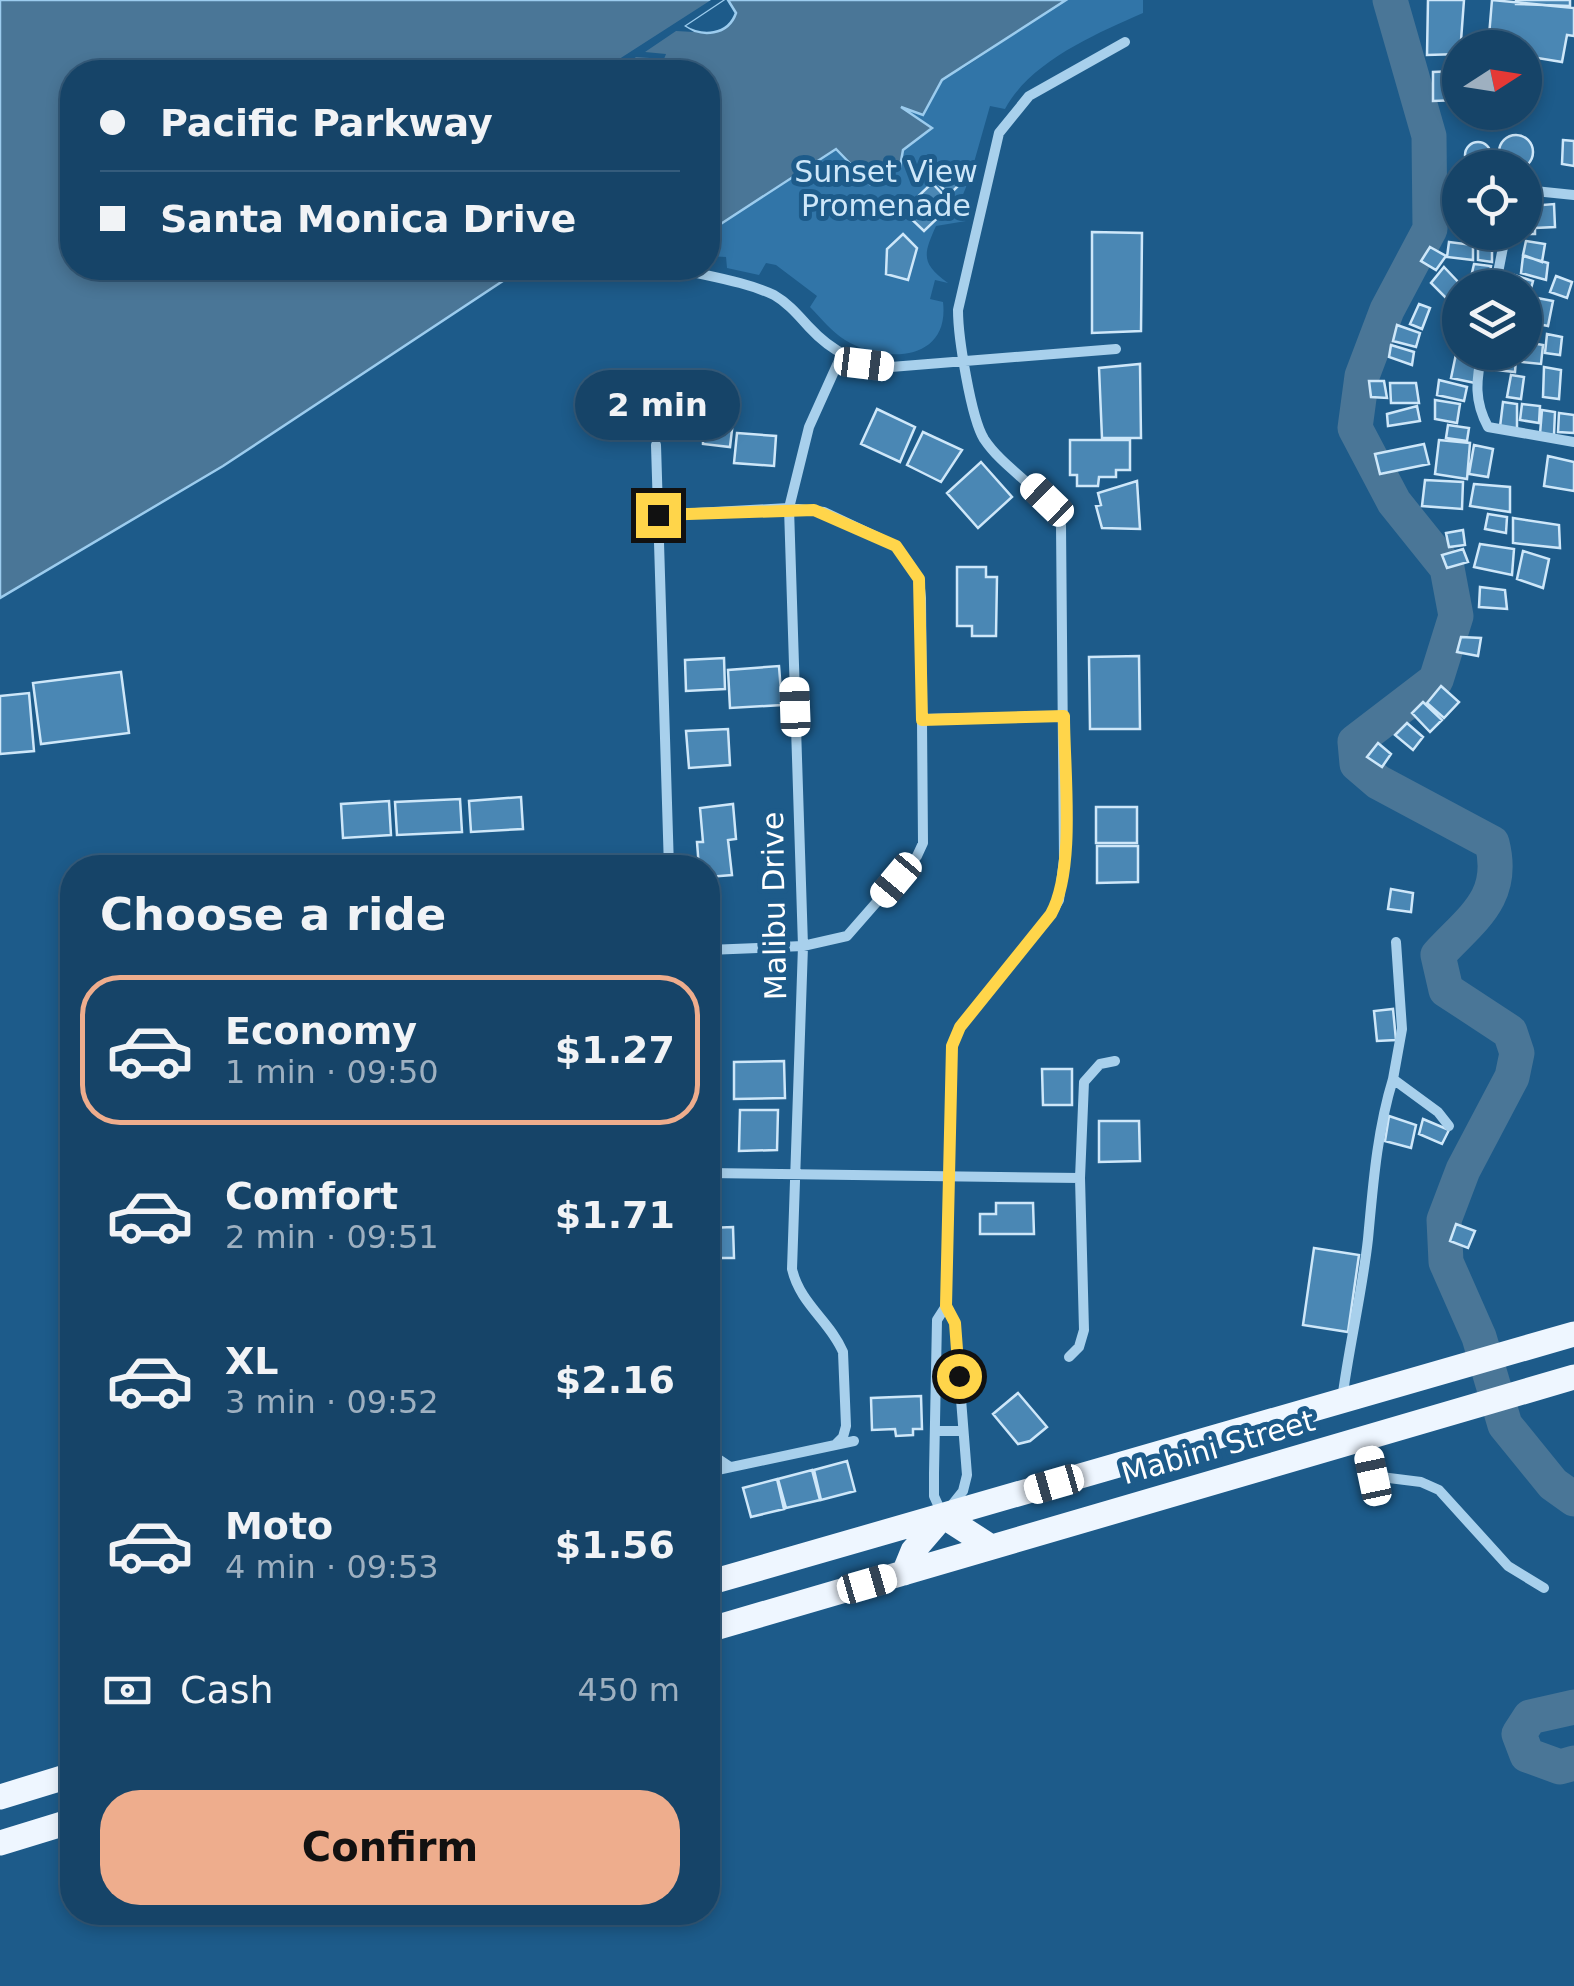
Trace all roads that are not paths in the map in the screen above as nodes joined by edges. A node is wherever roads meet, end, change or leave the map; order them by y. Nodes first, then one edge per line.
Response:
1 (1126, 42) dead end
2 (1542, 192) edge
3 (1574, 195) edge
4 (717, 280) edge
5 (1116, 349) dead end
6 (842, 356) junction
7 (964, 359) junction
8 (1478, 370) edge
9 (1574, 442) edge
10 (656, 445) dead end
11 (789, 508) junction
12 (658, 515) junction
13 (1064, 716) junction
14 (922, 720) junction
15 (669, 855) edge
16 (1396, 942) dead end
17 (803, 946) junction
18 (720, 949) edge
19 (1115, 1062) dead end
20 (1393, 1079) junction
21 (1449, 1126) dead end
22 (720, 1173) edge
23 (793, 1174) junction
24 (949, 1176) junction
25 (1080, 1178) junction
26 (946, 1306) junction
27 (1574, 1334) edge
28 (1069, 1357) dead end
29 (1574, 1377) edge
30 (1342, 1402) junction
31 (963, 1431) junction
32 (935, 1432) junction
33 (1364, 1438) junction
34 (854, 1441) dead end
35 (834, 1445) junction
36 (720, 1460) edge
37 (730, 1467) junction
38 (720, 1469) edge
39 (943, 1516) junction
40 (991, 1547) junction
41 (904, 1573) junction
42 (720, 1580) edge
43 (1544, 1588) dead end
44 (720, 1627) edge
45 (60, 1779) edge
46 (0, 1798) edge
47 (60, 1825) edge
48 (0, 1843) edge

1 - 7 street
2 - 3 street
4 - 6 street
5 - 7 street
6 - 7 street
6 - 11 street, Malibu Drive
7 - 13 street
8 - 9 street
10 - 12 street
11 - 12 street
11 - 14 street
11 - 17 street, Malibu Drive
12 - 15 street
13 - 14 street
13 - 24 street
14 - 17 street
16 - 20 street
17 - 18 street
17 - 23 street, Malibu Drive
19 - 25 street
20 - 21 street
20 - 30 street
22 - 23 street
23 - 24 street
23 - 35 street, Malibu Drive
24 - 25 street
24 - 26 street
25 - 28 street
26 - 31 street
26 - 32 street
27 - 30 main road, Mabini Street
29 - 33 main road, Mabini Street
30 - 39 main road, Mabini Street
31 - 32 street
31 - 39 street
32 - 39 street
33 - 40 main road, Mabini Street
33 - 43 street
34 - 35 street
35 - 37 street
36 - 37 street
37 - 38 street
39 - 40 main road
39 - 41 main road
39 - 42 main road, Mabini Street
40 - 41 main road, Mabini Street
41 - 44 main road, Mabini Street
45 - 46 main road
47 - 48 main road

